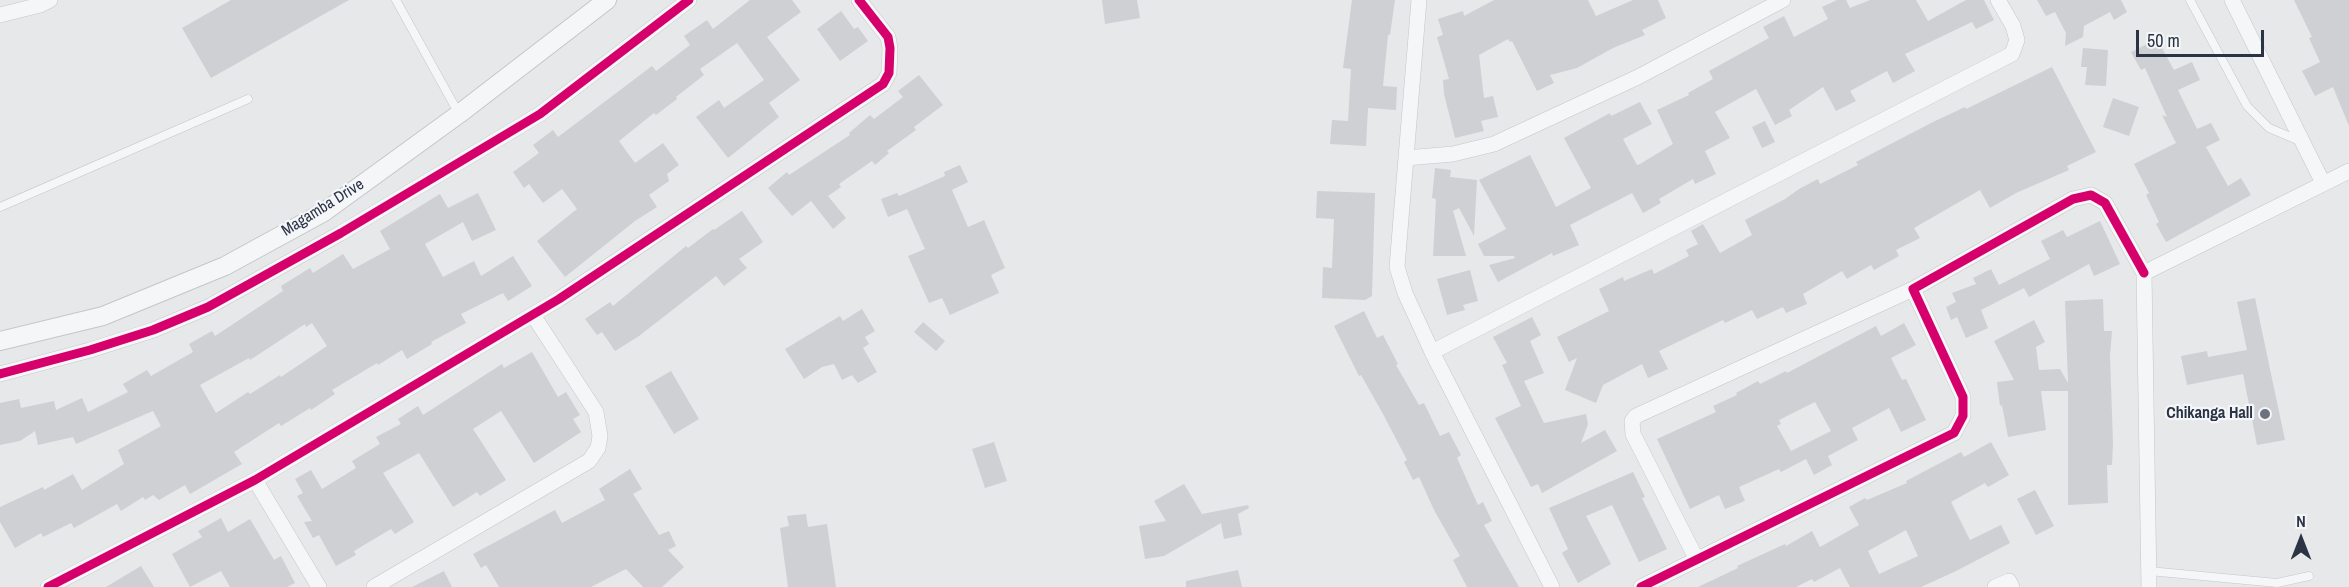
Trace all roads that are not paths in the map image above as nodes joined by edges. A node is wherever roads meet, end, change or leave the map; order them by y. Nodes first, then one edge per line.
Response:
1 (50, 0) edge
2 (396, 0) edge
3 (607, 0) edge
4 (689, 0) edge
5 (860, 0) edge
6 (1419, 0) edge
7 (1783, 0) edge
8 (1998, 0) edge
9 (2190, 0) edge
10 (2232, 0) edge
11 (0, 15) edge
12 (248, 99) dead end
13 (459, 114) junction
14 (2304, 143) junction
15 (1406, 158) junction
16 (2349, 171) edge
17 (2323, 183) junction
18 (0, 207) edge
19 (2145, 273) junction
20 (1913, 289) junction
21 (533, 315) junction
22 (0, 341) edge
23 (1432, 352) junction
24 (0, 374) edge
25 (255, 480) junction
26 (1697, 560) junction
27 (2149, 571) junction
28 (2309, 576) dead end
29 (48, 587) edge
30 (319, 587) edge
31 (374, 587) edge
32 (1552, 587) edge
33 (1641, 587) edge
34 (1995, 587) edge
35 (2012, 587) edge
36 (2149, 587) edge

1 - 11 street
2 - 13 lane
3 - 13 street, Magamba Drive
4 - 24 street
5 - 21 street
6 - 15 street
7 - 15 street
8 - 23 street
9 - 14 lane
10 - 14 street
12 - 18 lane
13 - 22 street, Magamba Drive
14 - 17 street
15 - 23 street
16 - 17 street
17 - 19 street
19 - 20 street
19 - 27 street
20 - 26 street
20 - 26 street
21 - 25 street
21 - 31 street
23 - 32 street
25 - 29 street
25 - 30 street
26 - 33 street
27 - 28 lane
27 - 36 street
34 - 35 street

